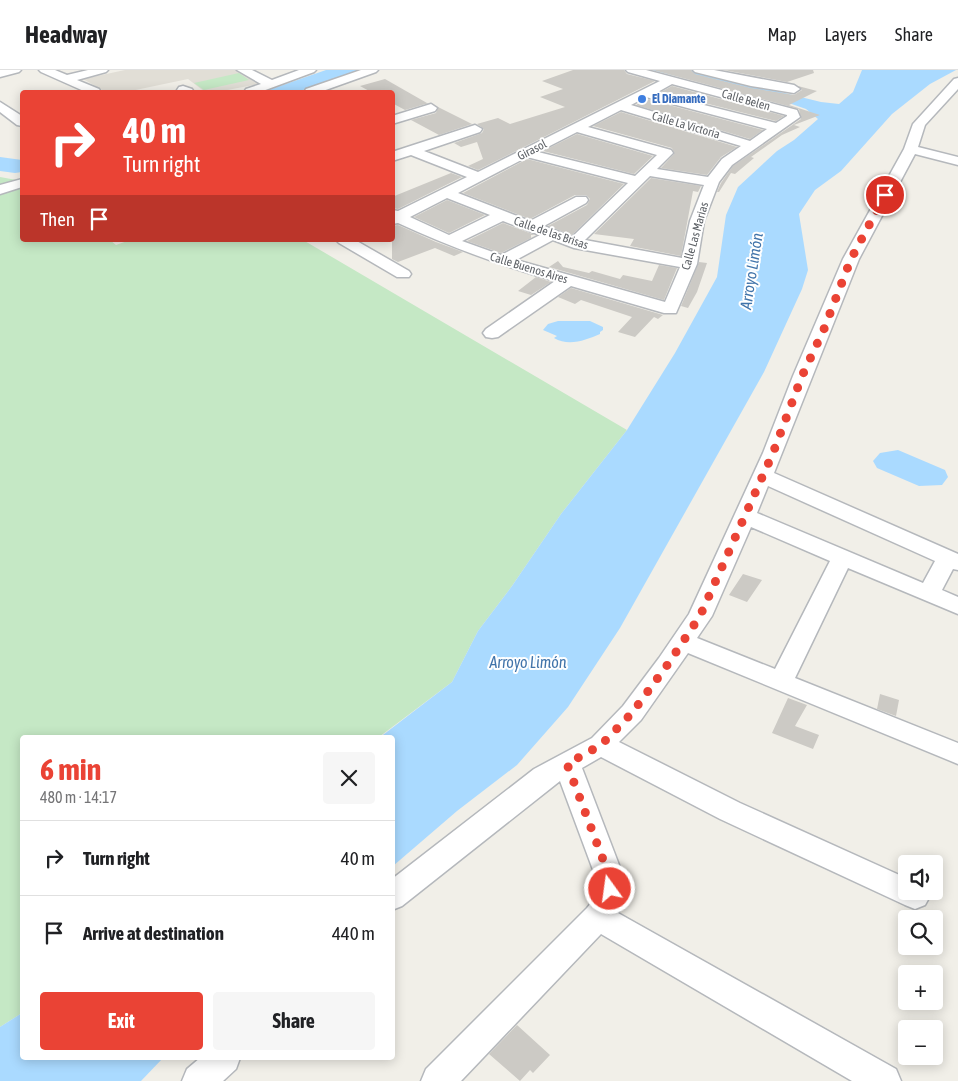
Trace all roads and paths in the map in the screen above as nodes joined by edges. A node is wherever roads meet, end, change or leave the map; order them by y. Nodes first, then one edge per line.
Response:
1 (15, 70) edge
2 (45, 70) edge
3 (102, 70) edge
4 (243, 70) edge
5 (310, 70) edge
6 (372, 70) edge
7 (632, 70) edge
8 (699, 70) edge
9 (84, 72) edge
10 (0, 73) edge
11 (66, 78) junction
12 (671, 80) junction
13 (958, 82) edge
14 (271, 84) junction
15 (794, 89) dead end
16 (91, 90) edge
17 (255, 90) edge
18 (316, 90) edge
19 (643, 93) junction
20 (0, 106) edge
21 (620, 106) junction
22 (431, 108) dead end
23 (793, 113) joint
24 (395, 119) edge
25 (20, 121) edge
26 (577, 128) junction
27 (778, 128) junction
28 (475, 129) dead end
29 (751, 145) junction
30 (912, 149) junction
31 (411, 150) junction
32 (526, 153) junction
33 (395, 156) edge
34 (958, 161) edge
35 (479, 176) junction
36 (643, 176) junction
37 (712, 182) junction
38 (20, 184) edge
39 (0, 190) edge
40 (446, 193) junction
41 (581, 200) dead end
42 (501, 216) junction
43 (395, 217) edge
44 (530, 227) junction
45 (551, 235) junction
46 (449, 241) junction
47 (352, 242) edge
48 (574, 243) junction
49 (502, 262) junction
50 (689, 264) junction
51 (403, 274) dead end
52 (568, 280) junction
53 (670, 309) joint
54 (492, 333) dead end
55 (763, 476) junction
56 (744, 516) junction
57 (843, 557) junction
58 (953, 560) edge
59 (929, 593) junction
60 (958, 606) edge
61 (682, 642) junction
62 (782, 681) junction
63 (601, 745) junction
64 (958, 754) edge
65 (567, 764) junction
66 (898, 888) edge
67 (395, 895) edge
68 (598, 917) junction
69 (222, 1060) edge
70 (199, 1081) edge
71 (438, 1081) edge
72 (884, 1081) edge

1 - 10 street
2 - 11 street
3 - 9 street
4 - 14 street
5 - 14 street
6 - 18 street
7 - 12 street, Calle Belen
8 - 15 street
9 - 11 street
11 - 16 street
12 - 19 street, Girasol
12 - 23 street, Calle Belen
13 - 30 street
14 - 17 street
19 - 21 street, Girasol
19 - 27 street
20 - 25 street
21 - 26 street, Girasol
21 - 29 street, Calle La Victoria
22 - 24 street
23 - 27 street, Calle Las Marias
26 - 32 street, Girasol
26 - 36 street
27 - 29 street, Calle Las Marias
28 - 31 street
29 - 37 street, Calle Las Marias
30 - 34 street
30 - 55 street
31 - 33 street
31 - 35 street
32 - 35 street, Girasol
32 - 36 street
35 - 40 street, Girasol
36 - 37 street
36 - 48 street
37 - 50 street, Calle Las Marias
38 - 39 street
40 - 42 street, Calle de las Brisas
40 - 43 street, Girasol
41 - 44 street
42 - 44 street, Calle de las Brisas
42 - 46 street
43 - 46 street, Calle Buenos Aires
44 - 45 street, Calle de las Brisas
45 - 48 street, Calle de las Brisas
45 - 49 street
46 - 49 street, Calle Buenos Aires
47 - 51 street
48 - 50 street, Calle de las Brisas
49 - 52 street, Calle Buenos Aires
50 - 53 street, Calle Las Marias
52 - 53 street, Calle Buenos Aires
52 - 54 street
55 - 56 street
55 - 58 street
56 - 57 street
56 - 61 street
57 - 59 street
57 - 62 street
58 - 59 street
59 - 60 street
61 - 62 street
61 - 63 street
62 - 64 street
63 - 65 street
63 - 66 street
65 - 67 street
65 - 68 street
68 - 71 street
68 - 72 street
69 - 70 street

